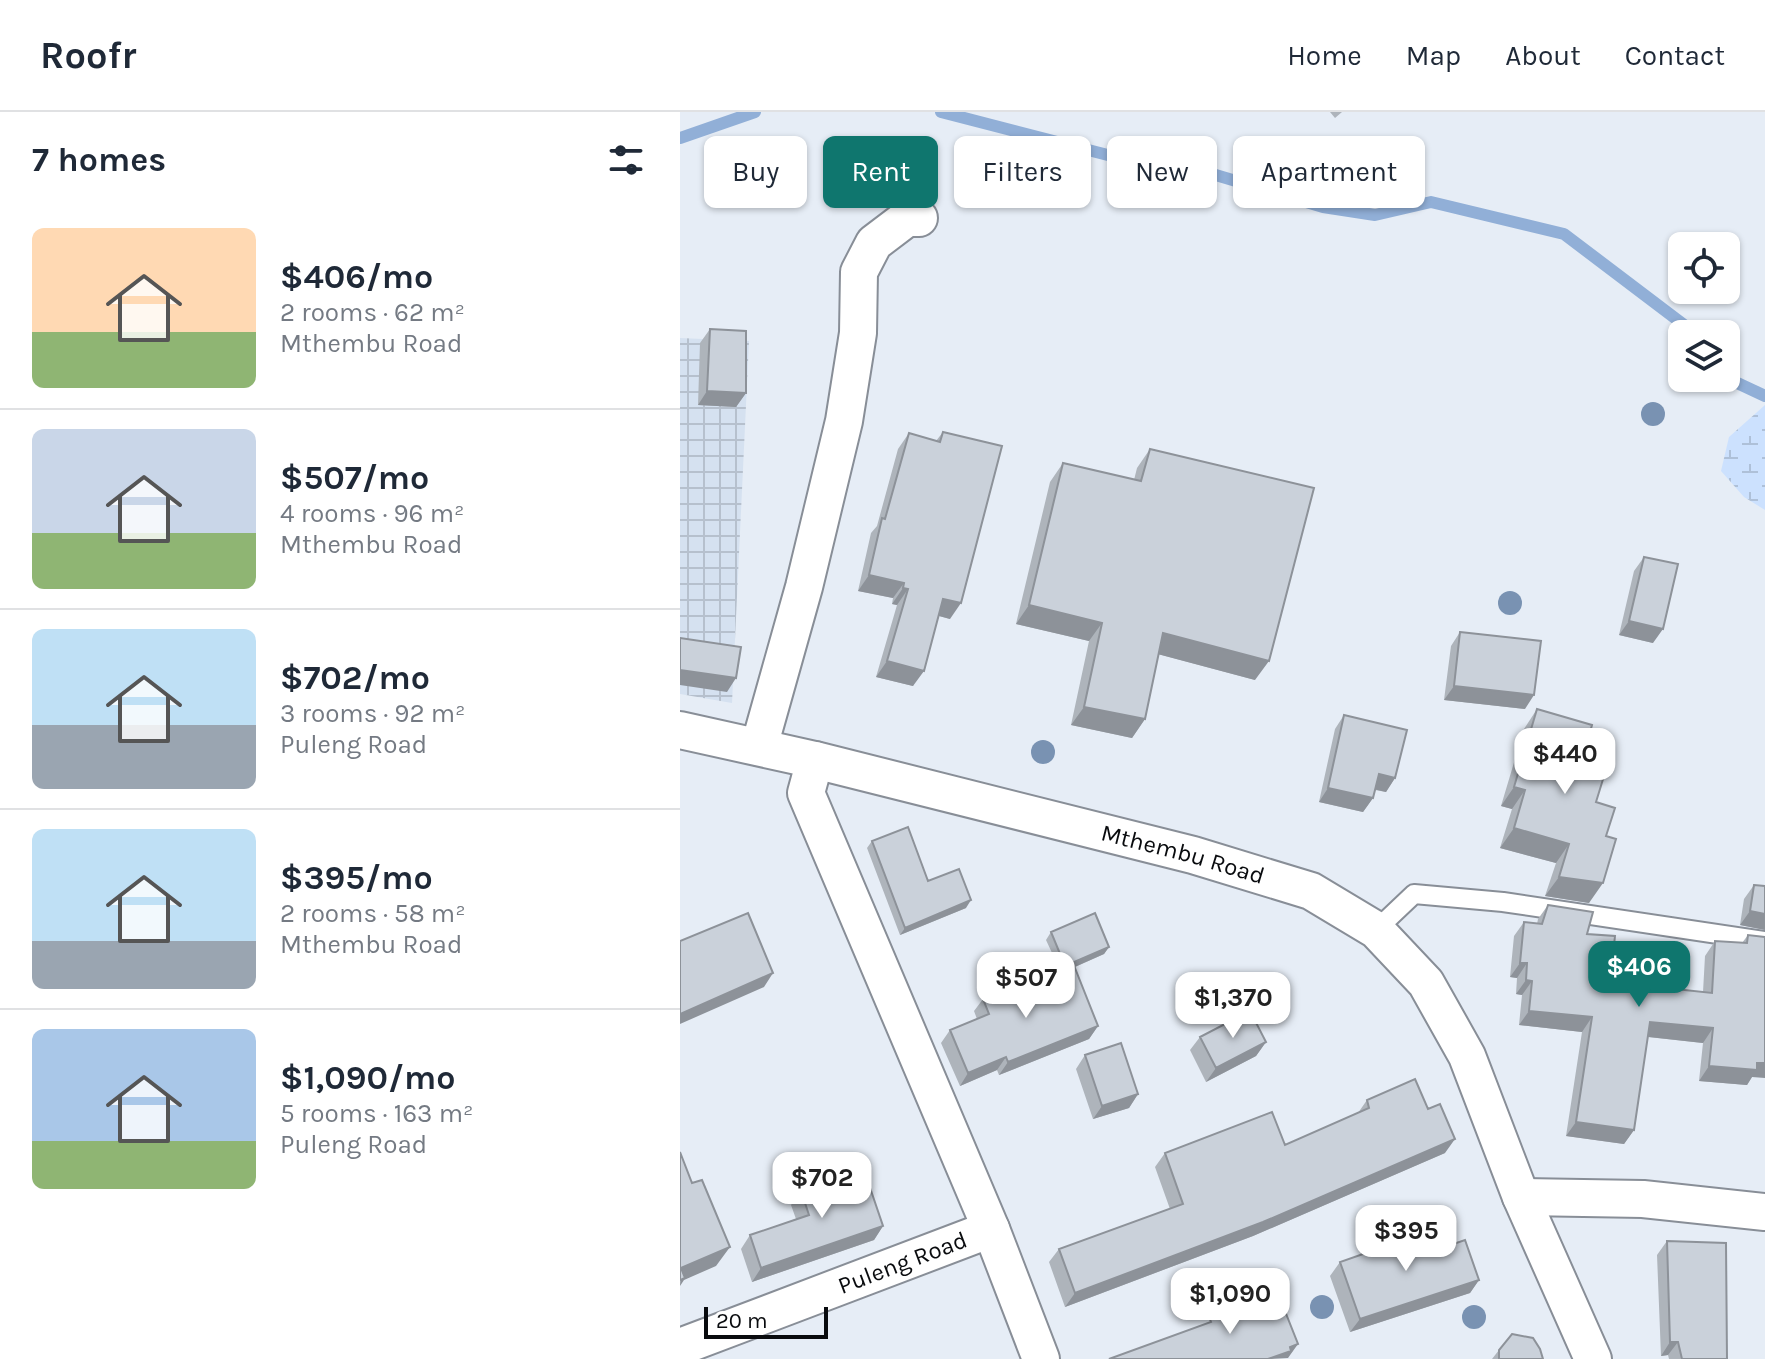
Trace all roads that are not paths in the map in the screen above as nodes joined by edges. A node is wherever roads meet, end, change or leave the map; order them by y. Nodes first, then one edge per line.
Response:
1 (919, 218) dead end
2 (680, 730) edge
3 (759, 747) junction
4 (815, 760) junction
5 (1376, 930) junction
6 (1765, 941) edge
7 (1521, 1197) junction
8 (1765, 1212) edge
9 (991, 1229) junction
10 (680, 1347) edge
11 (1041, 1359) edge
12 (1593, 1359) edge

1 - 3 street
2 - 3 street, Mthembu Road
3 - 4 street, Mthembu Road
4 - 5 street, Mthembu Road
4 - 9 street
5 - 6 lane
5 - 7 street, Mthembu Road
7 - 8 street
7 - 12 street, Mthembu Road
9 - 10 street, Puleng Road
9 - 11 street

